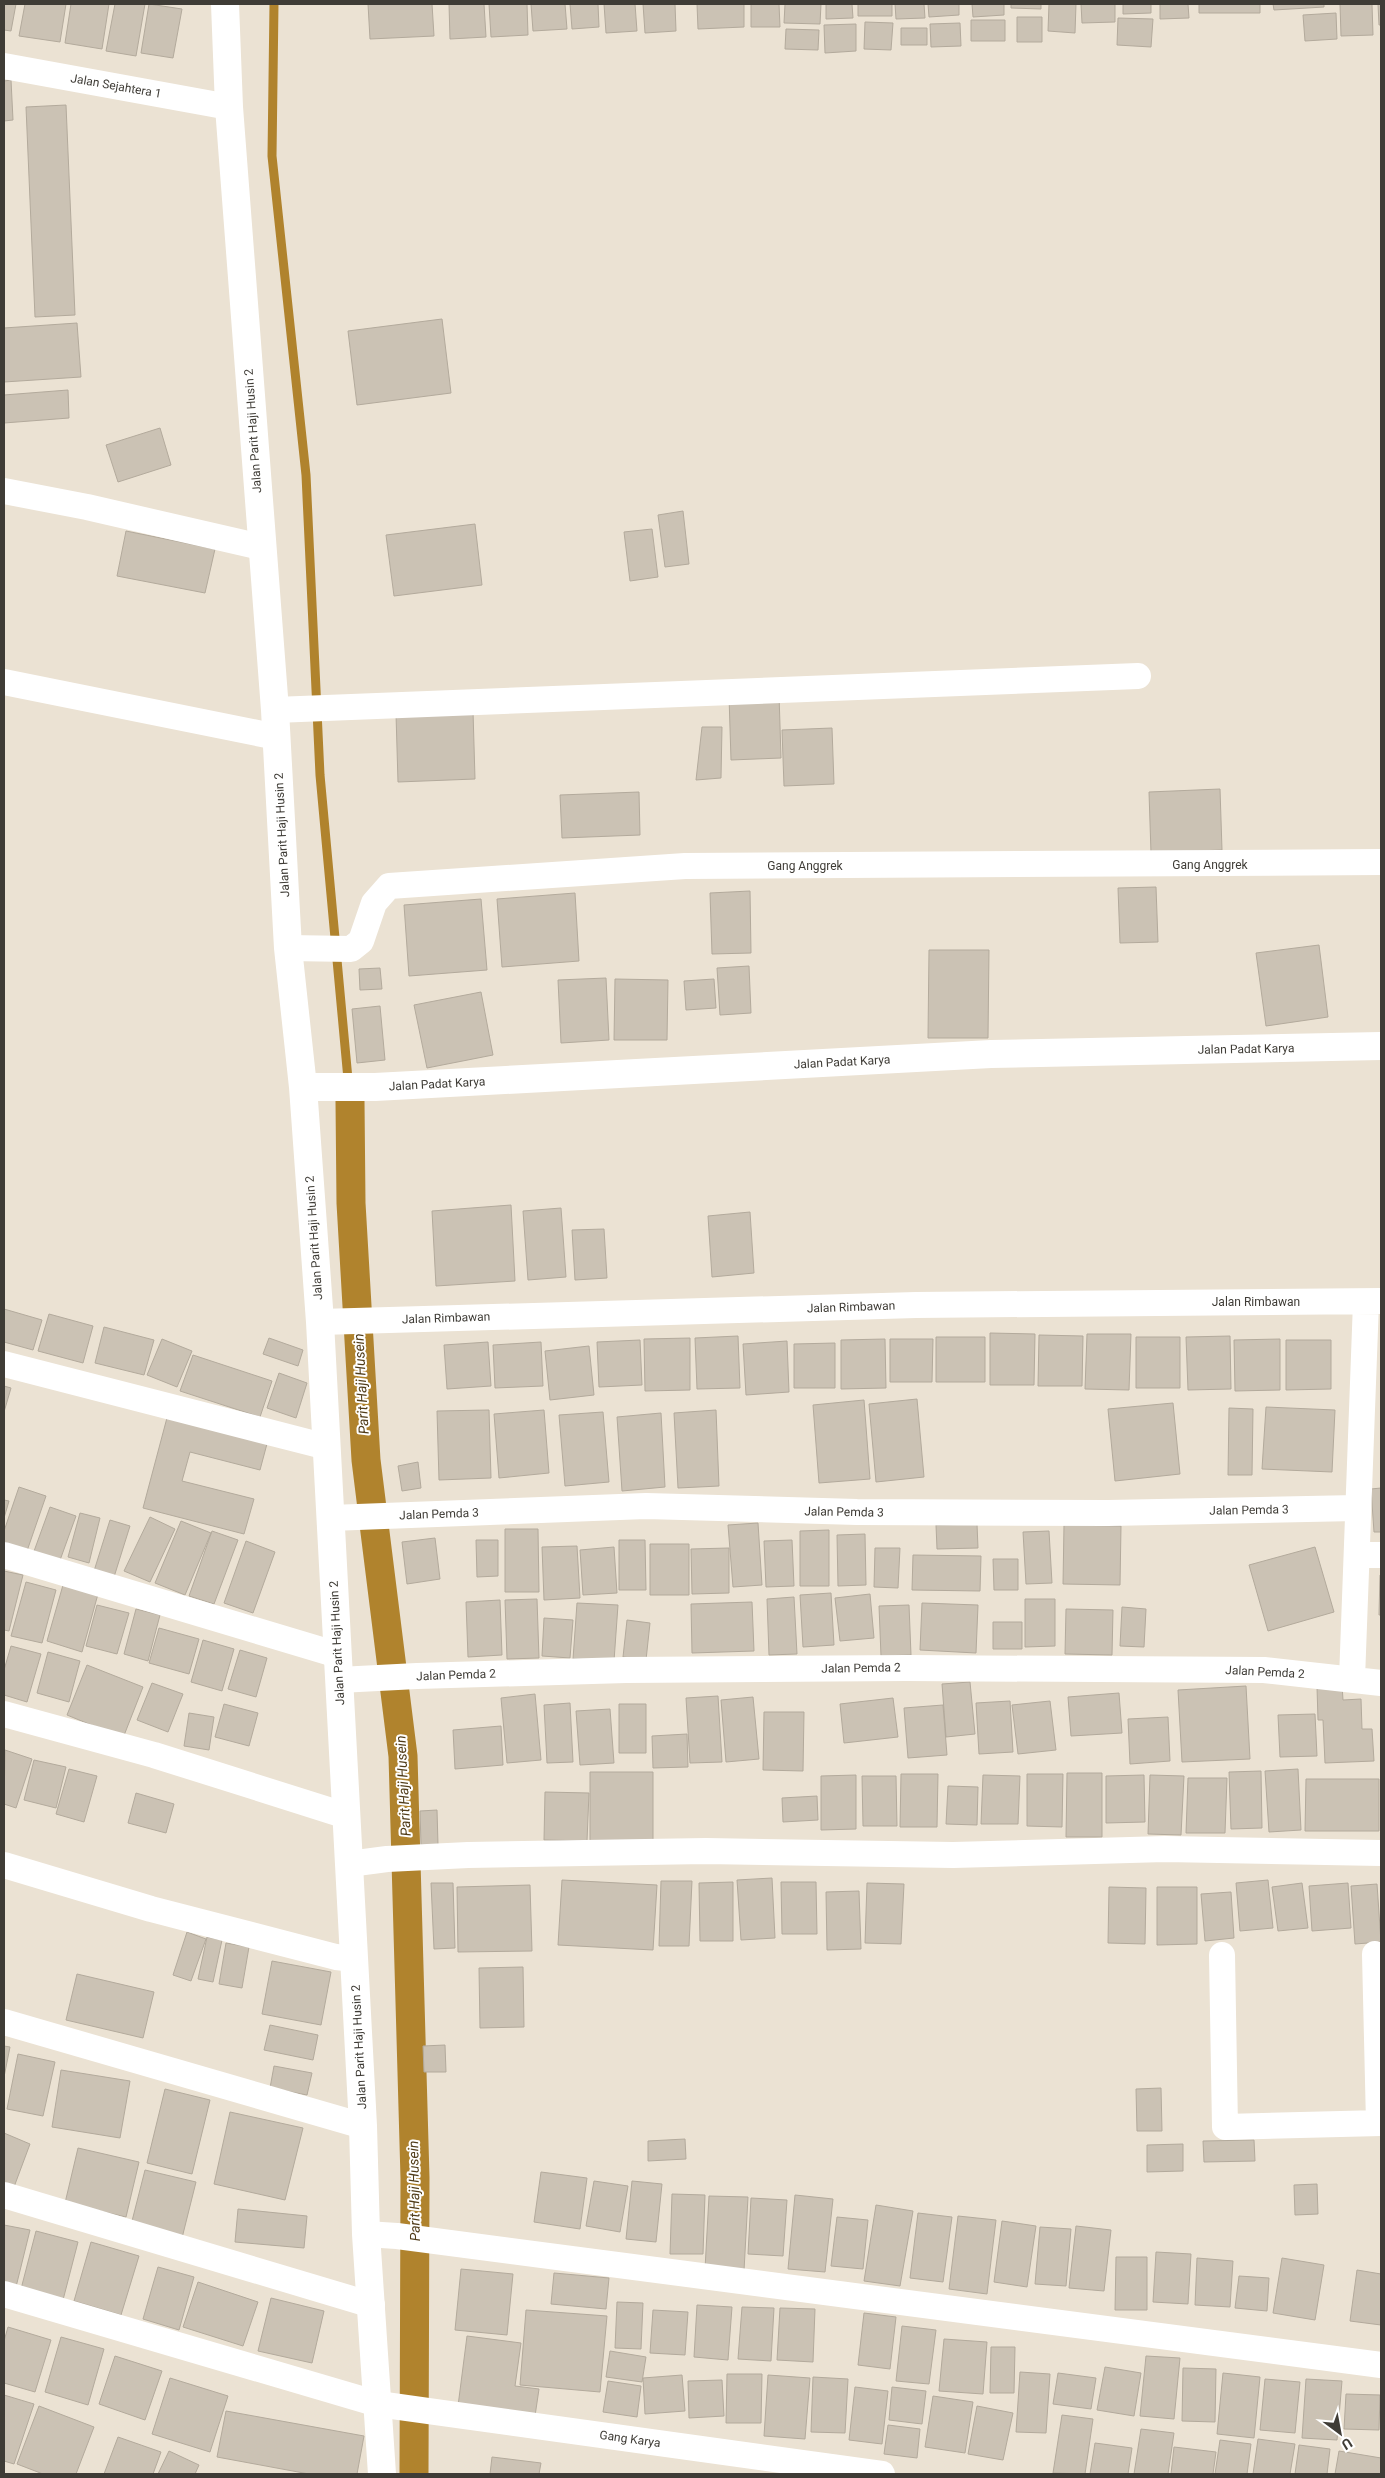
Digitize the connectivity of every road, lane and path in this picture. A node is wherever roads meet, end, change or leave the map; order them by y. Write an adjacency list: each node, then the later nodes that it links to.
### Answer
1 (225, 4): 3 (street, Jalan Parit Haji Husin 2)
2 (4, 66): 3 (street, Jalan Sejahtera 1)
3 (229, 107): 5 (street, Jalan Parit Haji Husin 2)
4 (4, 491): 5 (street)
5 (261, 547): 8 (street, Jalan Parit Haji Husin 2)
6 (1138, 676): 8 (street)
7 (4, 682): 9 (street)
8 (288, 709): 9 (street, Jalan Parit Haji Husin 2)
9 (277, 737): 11 (street, Jalan Parit Haji Husin 2)
10 (1381, 862): 11 (street, Gang Anggrek)
11 (297, 948): 13 (street, Jalan Parit Haji Husin 2)
12 (1381, 1046): 13 (street, Jalan Padat Karya)
13 (316, 1087): 15 (street, Jalan Parit Haji Husin 2)
14 (1374, 1301): 15 (street, Jalan Rimbawan); 17 (street)
15 (320, 1322): 18 (street, Jalan Parit Haji Husin 2)
16 (4, 1364): 18 (street)
17 (1373, 1396): 19 (street)
18 (327, 1447): 20 (street, Jalan Parit Haji Husin 2)
19 (1357, 1508): 20 (street, Jalan Pemda 3); 22 (street)
20 (331, 1518): 23 (street, Jalan Parit Haji Husin 2)
21 (4, 1555): 23 (street, Jalan Pemda 2)
22 (1369, 1555): 24 (street)
23 (339, 1668): 24 (street, Jalan Pemda 2); 27 (street, Jalan Parit Haji Husin 2)
24 (1352, 1679): 25 (street, Jalan Pemda 2)
25 (1381, 1682)
26 (4, 1714): 27 (street)
27 (346, 1816): 29 (street, Jalan Parit Haji Husin 2)
28 (1381, 1853): 29 (street)
29 (349, 1864): 33 (street, Jalan Parit Haji Husin 2)
30 (4, 1865): 33 (street)
31 (1375, 1954): 35 (street)
32 (1222, 1955): 35 (street)
33 (354, 1959): 36 (street, Jalan Parit Haji Husin 2)
34 (4, 2022): 36 (street)
35 (1380, 2123)
36 (363, 2126): 38 (street, Jalan Parit Haji Husin 2)
37 (4, 2195): 40 (street)
38 (366, 2234): 40 (street, Jalan Parit Haji Husin 2); 41 (street)
39 (4, 2294): 42 (street, Gang Karya)
40 (372, 2305): 42 (street, Jalan Parit Haji Husin 2)
41 (1381, 2365)
42 (378, 2404): 43 (street, Jalan Parit Haji Husin 2); 44 (street, Gang Karya)
43 (382, 2474)
44 (882, 2474)

